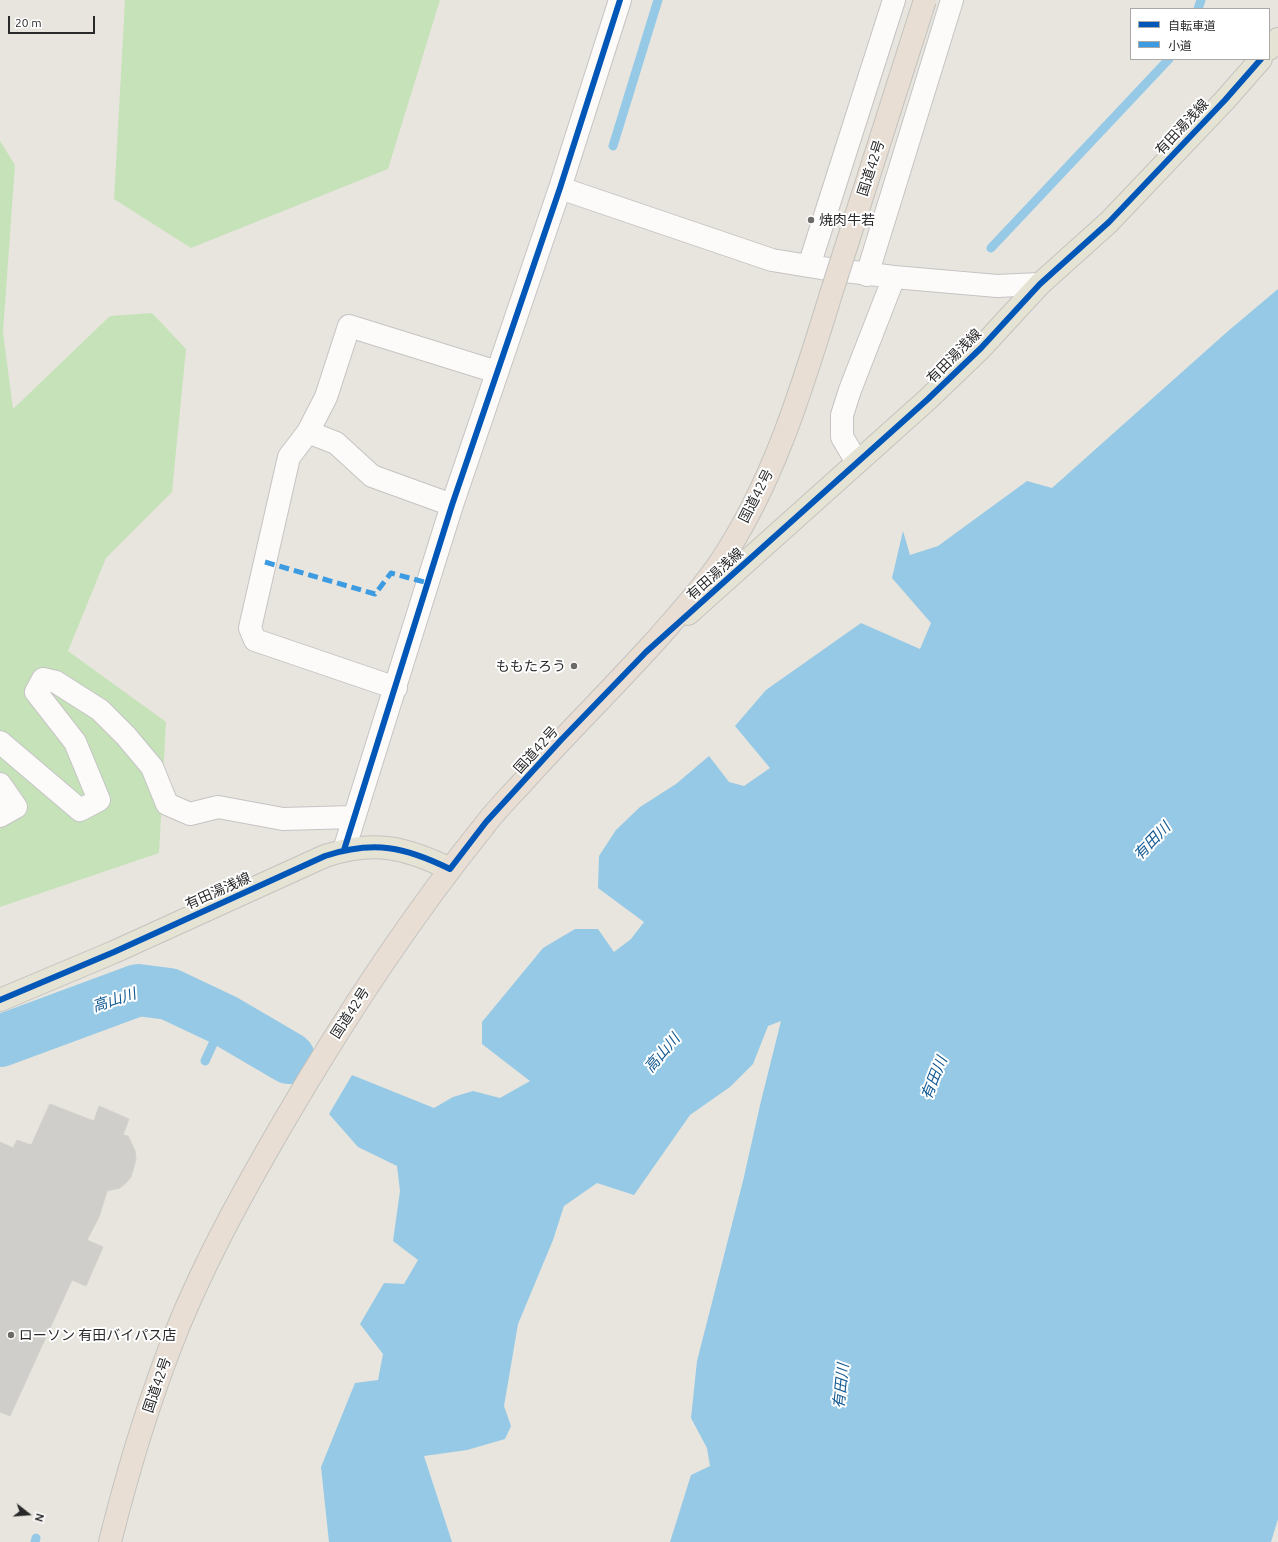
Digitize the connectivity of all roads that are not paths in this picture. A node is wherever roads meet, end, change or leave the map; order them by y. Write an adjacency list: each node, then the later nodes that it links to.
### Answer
1 (620, 0): 8 (street)
2 (894, 0): 9 (street)
3 (925, 0): 17 (highway, 国道42号, bridge)
4 (952, 0): 10 (street)
5 (1278, 39): 6 (main road)
6 (1270, 49)
7 (1260, 60): 12 (main road, 有田湯浅線)
8 (560, 188): 9 (street); 13 (street)
9 (809, 266): 10 (street)
10 (868, 275): 11 (street)
11 (894, 277): 12 (street); 15 (street)
12 (1040, 284): 15 (main road, 有田湯浅線)
13 (497, 372): 14 (street); 16 (street)
14 (308, 432): 16 (street); 18 (street)
15 (857, 462): 17 (main road, 有田湯浅線)
16 (452, 505): 18 (street)
17 (646, 652): 24 (highway, 国道42号)
18 (396, 688): 22 (street)
19 (0, 742): 22 (street)
20 (0, 784): 21 (street)
21 (0, 816)
22 (354, 818): 23 (street)
23 (344, 850): 24 (main road, 有田湯浅線); 25 (main road, 有田湯浅線)
24 (450, 869): 26 (highway, 国道42号)
25 (0, 1000)
26 (110, 1542)

